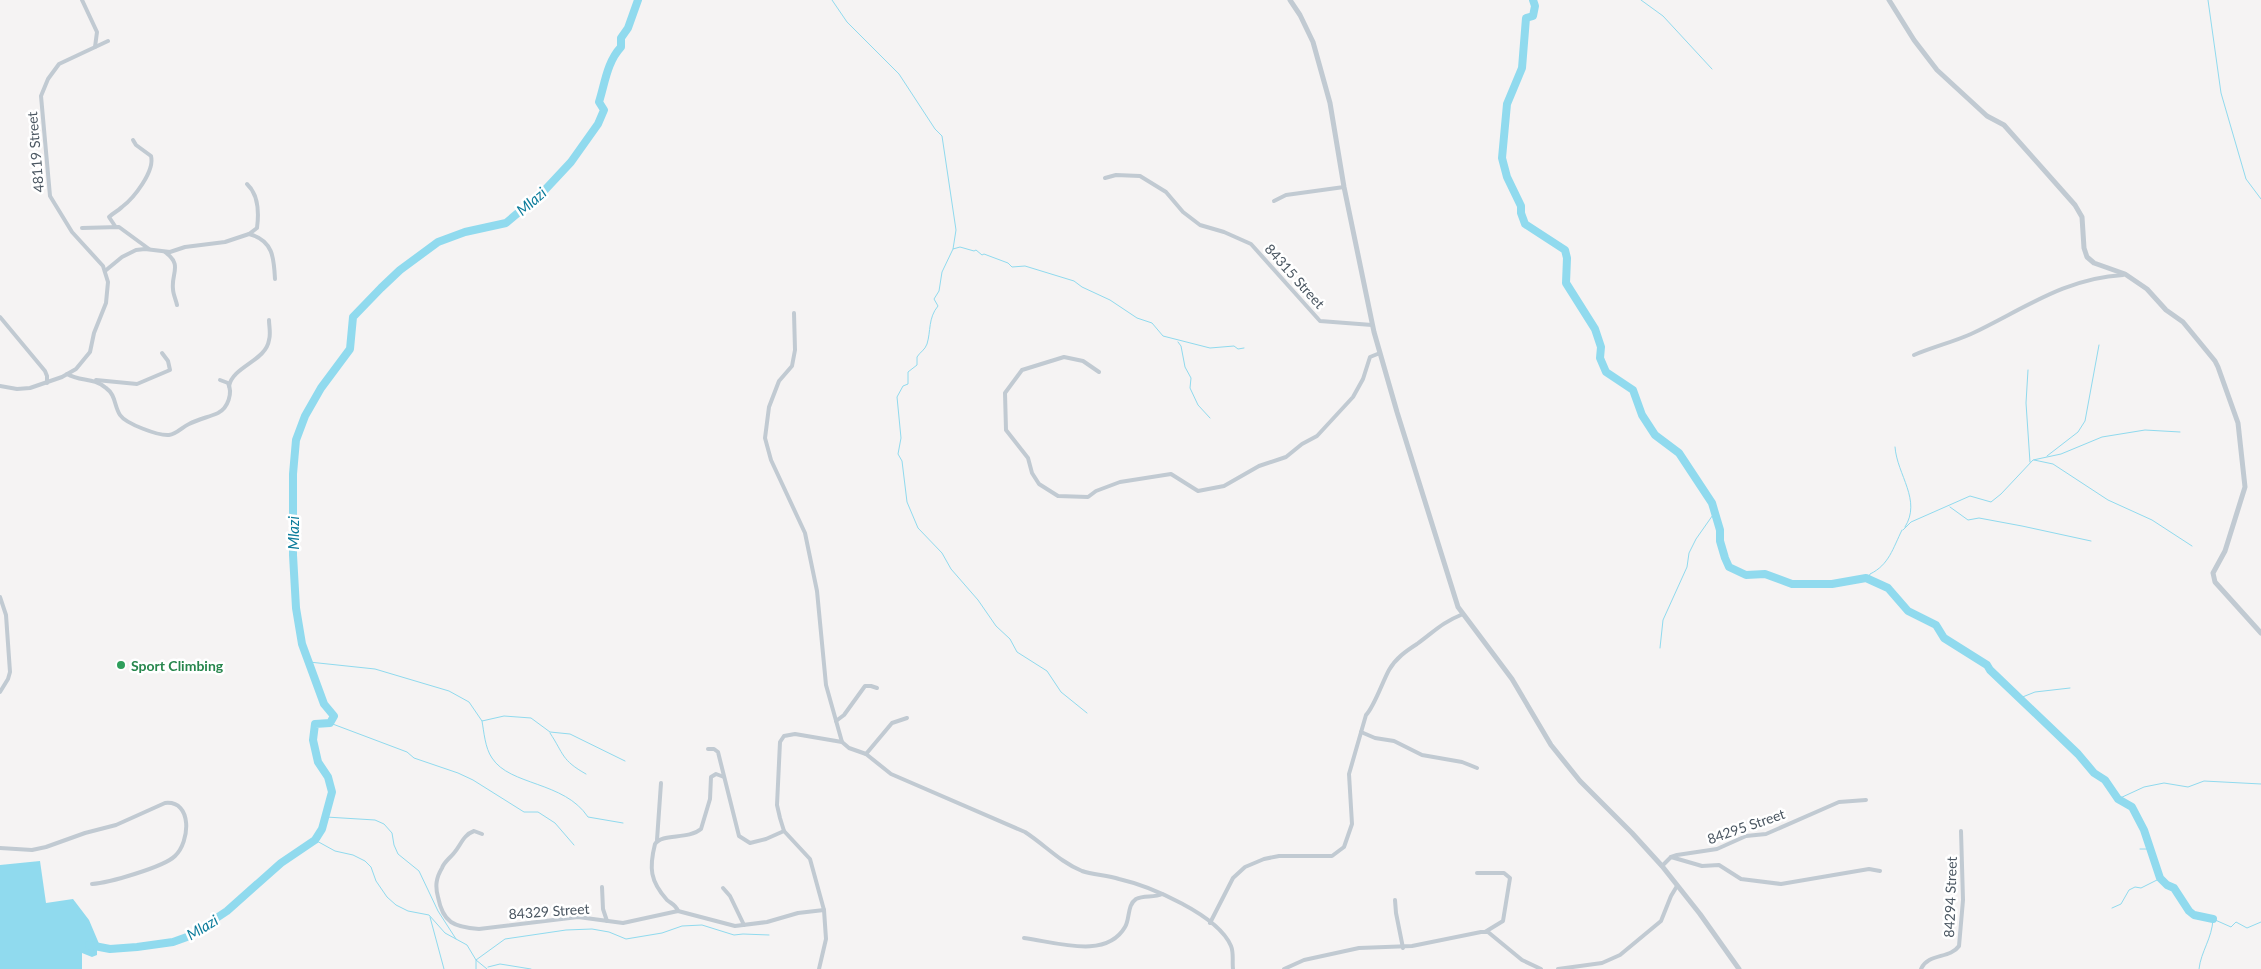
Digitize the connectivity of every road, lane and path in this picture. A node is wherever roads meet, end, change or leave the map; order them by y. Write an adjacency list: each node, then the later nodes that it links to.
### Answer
1 (82, 0): 5 (street)
2 (1290, 0): 9 (street)
3 (1889, 0): 17 (street)
4 (108, 42): 5 (street, 48119 Street)
5 (95, 47): 16 (street, 48119 Street)
6 (133, 140): 11 (street)
7 (1105, 178): 23 (street, 84315 Street)
8 (247, 184): 13 (street)
9 (1344, 187): 10 (street); 23 (street)
10 (1274, 201)
11 (115, 226): 12 (street); 14 (street)
12 (82, 228)
13 (249, 234): 15 (street); 18 (street)
14 (149, 249): 15 (street); 16 (street)
15 (165, 252): 19 (street)
16 (105, 271): 28 (street, 48119 Street)
17 (2125, 274): 26 (street); 36 (street)
18 (275, 278)
19 (177, 305)
20 (794, 313): 40 (street)
21 (0, 318): 31 (street)
22 (269, 320): 33 (street)
23 (1372, 325): 25 (street)
24 (162, 353): 29 (street)
25 (1380, 353): 27 (street); 35 (street)
26 (1914, 355)
27 (1099, 372)
28 (67, 374): 29 (street); 31 (street, 48119 Street)
29 (94, 380): 33 (street)
30 (220, 380): 33 (street)
31 (47, 383): 32 (street, 48119 Street)
32 (0, 386)
33 (229, 386)
34 (0, 596): 38 (street)
35 (1463, 614): 41 (street); 55 (street)
36 (2261, 634)
37 (877, 688): 40 (street)
38 (0, 692)
39 (906, 718): 44 (street)
40 (836, 721): 42 (street)
41 (1361, 732): 45 (street); 67 (street)
42 (842, 742): 44 (street); 49 (street)
43 (708, 749): 46 (street)
44 (866, 754): 62 (street)
45 (1477, 768)
46 (724, 777): 49 (street); 52 (street)
47 (662, 783): 52 (street)
48 (1866, 800): 54 (street, 84295 Street)
49 (784, 831): 64 (street)
50 (1961, 831): 80 (street, 84294 Street)
51 (482, 834): 66 (street, 84329 Street)
52 (657, 841): 65 (street)
53 (0, 848): 58 (street)
54 (1672, 857): 55 (street); 56 (street)
55 (1662, 866): 59 (street)
56 (1880, 871)
57 (1477, 873): 69 (street)
58 (92, 884)
59 (1677, 886): 72 (street); 77 (street)
60 (602, 887): 66 (street)
61 (723, 888): 68 (street)
62 (1162, 894): 67 (street); 70 (street)
63 (1395, 900): 71 (street)
64 (824, 910): 68 (street, 84329 Street); 73 (street)
65 (678, 911): 66 (street, 84329 Street); 68 (street, 84329 Street)
66 (607, 921)
67 (1210, 924): 74 (street)
68 (744, 925)
69 (1485, 932): 71 (street); 76 (street)
70 (1024, 938)
71 (1403, 948): 75 (street)
72 (1735, 962): 78 (street); 79 (street)
73 (819, 969)
74 (1233, 969)
75 (1284, 969)
76 (1541, 969)
77 (1558, 969)
78 (1732, 969)
79 (1739, 969)
80 (1921, 969)

